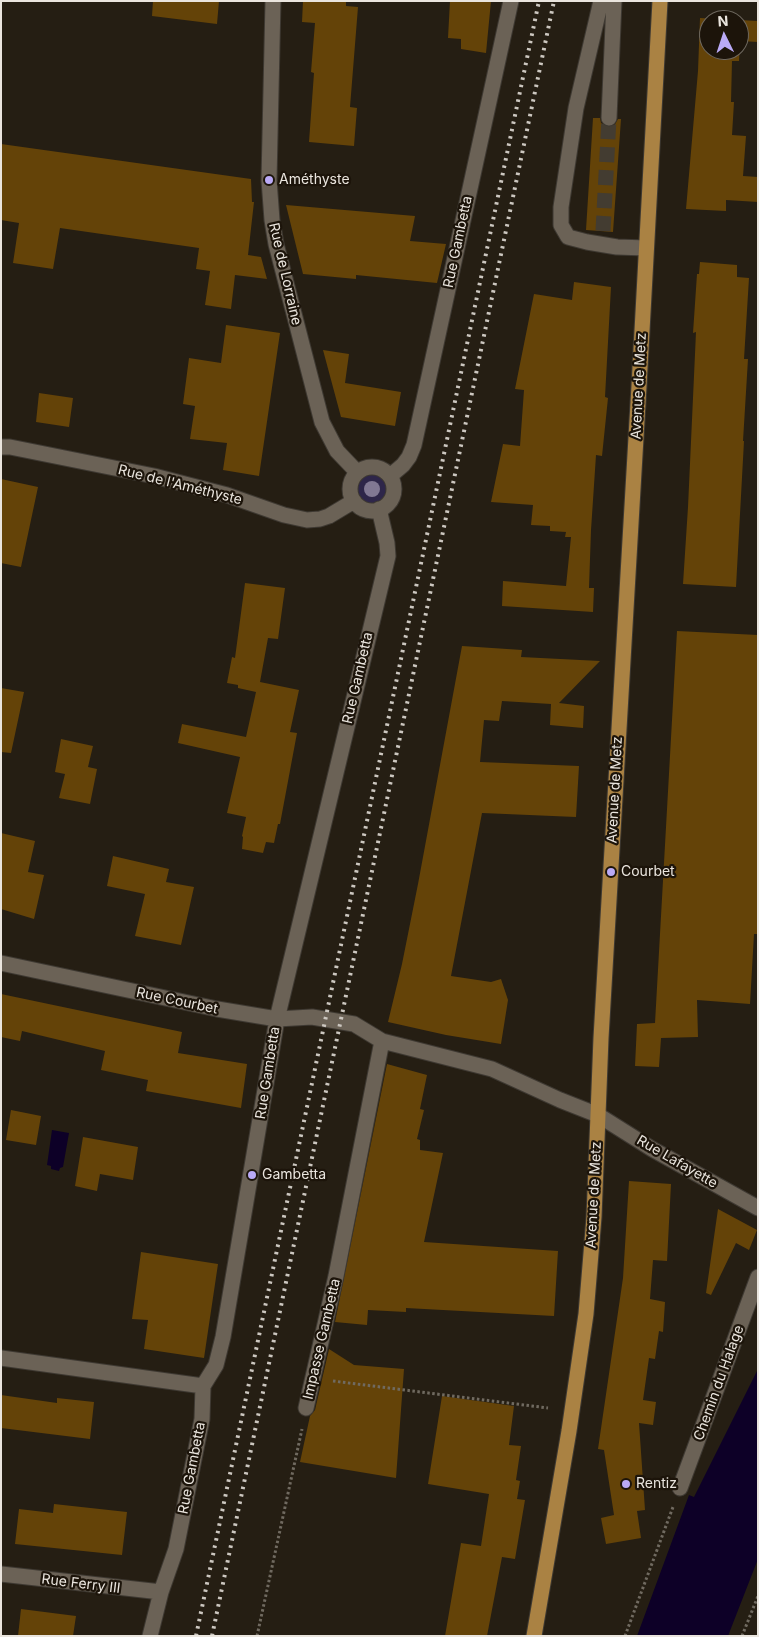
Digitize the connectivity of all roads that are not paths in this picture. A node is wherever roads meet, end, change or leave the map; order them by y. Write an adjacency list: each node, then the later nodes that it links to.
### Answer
1 (273, 1): 9 (street, Rue de Lorraine)
2 (511, 1): 10 (street, Rue Gambetta)
3 (601, 1): 7 (street)
4 (614, 1): 6 (street)
5 (660, 1): 7 (main road, Avenue de Metz)
6 (610, 118)
7 (646, 248): 16 (main road, Avenue de Metz)
8 (1, 447): 11 (street, Rue de l'Améthyste)
9 (357, 472): 10 (street); 11 (street)
10 (390, 476): 12 (street)
11 (354, 501): 12 (street)
12 (379, 509): 14 (street, Rue Gambetta)
13 (1, 963): 14 (street, Rue Courbet)
14 (277, 1019): 15 (street, Rue Courbet); 20 (street, Rue Gambetta)
15 (382, 1041): 16 (street, Rue Courbet); 21 (street, Impasse Gambetta)
16 (598, 1115): 17 (street, Rue Lafayette); 26 (main road, Avenue de Metz)
17 (758, 1208)
18 (758, 1277): 22 (street, Chemin du Halage)
19 (1, 1358): 20 (street)
20 (203, 1386): 24 (street, Rue Gambetta)
21 (306, 1408)
22 (680, 1488)
23 (1, 1574): 24 (street, Rue Ferry III)
24 (161, 1592): 25 (street, Rue Gambetta)
25 (150, 1636)
26 (534, 1636)

